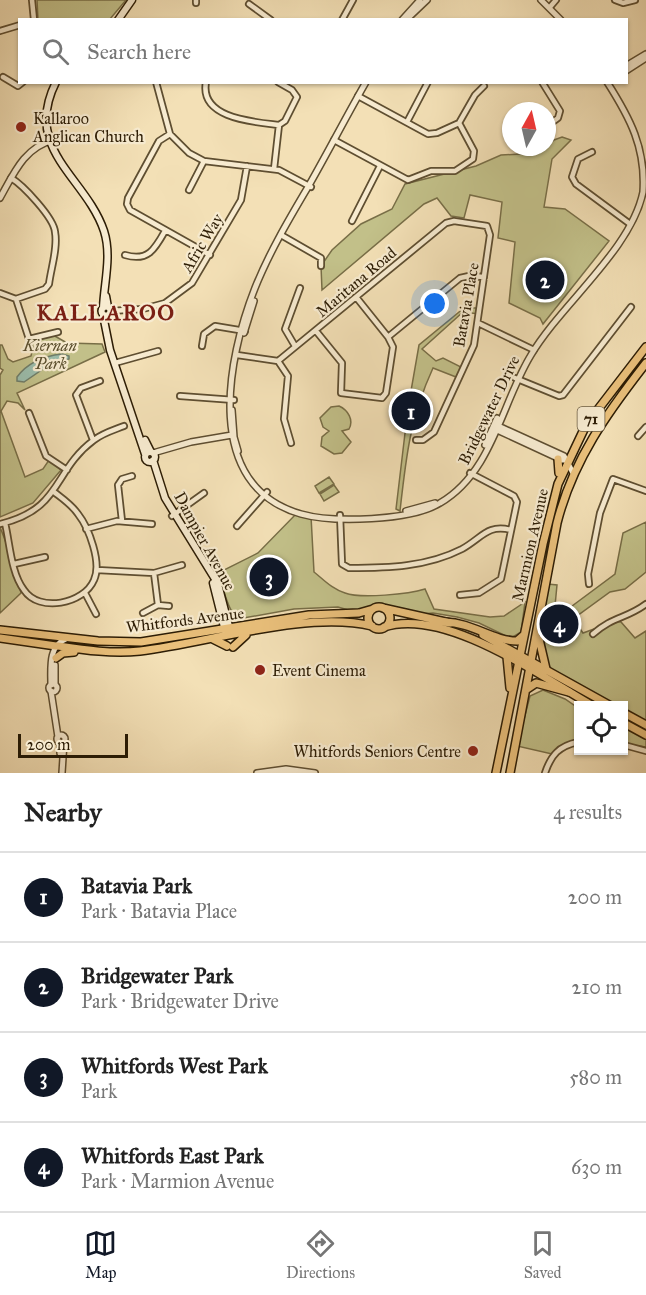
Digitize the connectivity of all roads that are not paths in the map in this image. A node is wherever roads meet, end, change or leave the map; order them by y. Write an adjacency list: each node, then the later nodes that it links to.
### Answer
1 (32, 0): 12 (street)
2 (133, 0): 13 (main road)
3 (342, 0): 9 (street)
4 (420, 0): 16 (street)
5 (427, 0): 17 (street)
6 (541, 0): 10 (street)
7 (615, 0): 8 (street)
8 (635, 0)
9 (351, 2): 15 (street)
10 (551, 3): 18 (street)
11 (249, 4): 14 (street)
12 (34, 18)
13 (121, 18)
14 (268, 18)
15 (343, 18)
16 (404, 18)
17 (408, 18)
18 (562, 18)
19 (18, 26): 20 (street)
20 (0, 31)
21 (646, 56): 22 (street); 23 (street)
22 (628, 65)
23 (628, 70)
24 (3, 77): 25 (street)
25 (21, 84)
26 (57, 84): 43 (main road, Dampier Avenue)
27 (157, 84): 42 (street)
28 (206, 84): 41 (street)
29 (282, 84): 41 (street)
30 (367, 84): 35 (street, Bridgewater Drive)
31 (427, 84): 39 (street)
32 (543, 84): 36 (street)
33 (607, 84): 51 (street, Bridgewater Drive)
34 (484, 86): 40 (street)
35 (360, 97): 39 (street); 44 (street, Bridgewater Drive)
36 (554, 102)
37 (556, 105): 38 (street)
38 (556, 119)
39 (407, 122): 40 (street)
40 (459, 123): 48 (street)
41 (279, 125): 49 (street)
42 (170, 134): 46 (street); 58 (street)
43 (52, 140): 50 (street); 69 (main road, Dampier Avenue)
44 (335, 141): 48 (street); 52 (street, Bridgewater Drive)
45 (592, 152): 56 (street)
46 (204, 161): 47 (street); 53 (street)
47 (247, 166): 49 (street); 61 (street, Afric Way)
48 (380, 166): 55 (street)
49 (274, 169): 52 (street)
50 (11, 178): 54 (street); 67 (street)
51 (644, 183): 56 (street, Bridgewater Drive)
52 (310, 186): 59 (street, Bridgewater Drive)
53 (189, 190)
54 (0, 198)
55 (352, 221)
56 (629, 224): 78 (street, Bridgewater Drive)
57 (489, 228): 63 (street, Batavia Place); 66 (street, Maritana Road)
58 (165, 231): 60 (street); 61 (street)
59 (282, 236): 62 (street); 71 (street, Bridgewater Drive)
60 (125, 255)
61 (210, 255): 69 (street, Afric Way)
62 (321, 266)
63 (484, 278): 70 (street, Batavia Place); 74 (street)
64 (300, 288): 76 (street)
65 (0, 293): 67 (street)
66 (356, 297): 72 (street, Maritana Road); 74 (street)
67 (16, 299): 73 (street)
68 (631, 307): 84 (street)
69 (107, 311): 82 (main road, Dampier Avenue)
70 (478, 323): 78 (street); 95 (street, Batavia Place)
71 (243, 331): 75 (street); 80 (street, Bridgewater Drive)
72 (316, 331): 74 (street); 76 (street, Maritana Road)
73 (58, 332)
74 (388, 337)
75 (202, 346)
76 (296, 346): 81 (street, Maritana Road)
77 (646, 347): 100 (main road, Marmion Avenue / 71)
78 (533, 349): 84 (street, Bridgewater Drive)
79 (158, 351): 82 (street)
80 (238, 355): 81 (street); 87 (street, Bridgewater Drive)
81 (278, 361): 96 (street)
82 (116, 362): 98 (main road, Dampier Avenue)
83 (646, 363): 97 (main road, Marmion Avenue / 71)
84 (517, 379): 90 (street, Bridgewater Drive)
85 (100, 381): 94 (street)
86 (180, 396): 87 (street)
87 (232, 399): 92 (street, Bridgewater Drive)
88 (29, 413): 101 (street)
89 (124, 426): 94 (street)
90 (495, 427): 99 (street); 100 (street); 103 (street, Bridgewater Drive)
91 (646, 427): 93 (street)
92 (232, 436): 98 (street); 108 (street, Bridgewater Drive)
93 (638, 436)
94 (93, 440): 101 (street)
95 (416, 440)
96 (291, 443)
97 (582, 454): 100 (main road); 102 (main road, Marmion Avenue / 71)
98 (151, 456): 110 (main road, Dampier Avenue)
99 (558, 459): 100 (street); 109 (main road)
100 (567, 460): 102 (street); 109 (main road, Marmion Avenue / 71)
101 (67, 470): 106 (street)
102 (573, 473): 139 (main road, Marmion Avenue / 71)
103 (471, 474): 111 (street, Bridgewater Drive); 117 (street)
104 (132, 476): 112 (street)
105 (646, 491): 123 (street)
106 (54, 492): 113 (street); 116 (street)
107 (204, 493): 110 (street)
108 (266, 493): 111 (street, Bridgewater Drive); 115 (street)
109 (552, 504): 143 (main road, Marmion Avenue / 71)
110 (173, 515): 133 (main road, Dampier Avenue)
111 (340, 516): 117 (street)
112 (122, 521): 114 (street); 116 (street)
113 (3, 524): 119 (street)
114 (152, 524)
115 (237, 526)
116 (86, 529): 121 (street)
117 (511, 530): 125 (street)
118 (45, 557): 119 (street)
119 (14, 564): 124 (street)
120 (182, 565): 122 (street)
121 (97, 570): 122 (street); 124 (street)
122 (154, 573): 127 (street)
123 (589, 584)
124 (85, 593): 132 (street)
125 (460, 595)
126 (646, 604): 142 (street)
127 (158, 605): 128 (street); 131 (street)
128 (169, 606)
129 (383, 608): 130 (main road); 134 (main road); 137 (main road)
130 (373, 609): 135 (main road); 136 (main road, Whitfords Avenue)
131 (142, 613)
132 (96, 614)
133 (224, 618): 136 (main road); 141 (main road, Dampier Avenue); 147 (main road)
134 (445, 622): 143 (main road); 152 (main road)
135 (372, 626): 137 (main road); 140 (main road, Whitfords Avenue)
136 (242, 627): 141 (main road, Whitfords Avenue)
137 (384, 627): 153 (main road)
138 (0, 630): 144 (main road, Whitfords Avenue)
139 (538, 631): 155 (main road, Marmion Avenue / 71); 157 (main road)
140 (251, 632): 141 (main road, Whitfords Avenue); 148 (main road)
141 (228, 633): 147 (main road, Whitfords Avenue); 148 (main road, Whitfords Avenue)
142 (593, 634)
143 (524, 635): 152 (main road, Marmion Avenue / 71)
144 (52, 636): 146 (main road, Whitfords Avenue); 150 (street)
145 (0, 638): 149 (main road, Whitfords Avenue)
146 (72, 638): 147 (main road, Whitfords Avenue); 150 (street)
147 (178, 638)
148 (213, 639): 151 (main road, Whitfords Avenue)
149 (44, 645): 150 (main road, Whitfords Avenue); 159 (street)
150 (57, 646): 151 (main road, Whitfords Avenue); 154 (street); 159 (street)
151 (97, 651): 154 (main road)
152 (521, 654): 155 (main road); 156 (main road, Marmion Avenue / 71)
153 (507, 657): 156 (main road); 168 (main road)
154 (56, 658): 159 (street)
155 (532, 661): 157 (main road); 158 (main road, Marmion Avenue / 71)
156 (519, 664): 158 (main road); 168 (main road, Marmion Avenue / 71)
157 (546, 669): 163 (main road)
158 (530, 671): 160 (main road, Marmion Avenue / 71); 161 (main road)
159 (53, 686): 172 (street)
160 (526, 691): 161 (main road); 178 (main road, Marmion Avenue / 71)
161 (570, 692): 162 (main road)
162 (586, 701)
163 (604, 701)
164 (628, 715): 166 (main road)
165 (628, 725): 167 (main road)
166 (646, 725)
167 (646, 735)
168 (503, 741): 177 (main road, Marmion Avenue / 71)
169 (574, 744): 179 (street)
170 (628, 746): 171 (street)
171 (646, 751)
172 (60, 773)
173 (257, 773): 176 (street)
174 (276, 773): 175 (street)
175 (293, 773)
176 (315, 773)
177 (496, 773)
178 (510, 773)
179 (546, 773)

